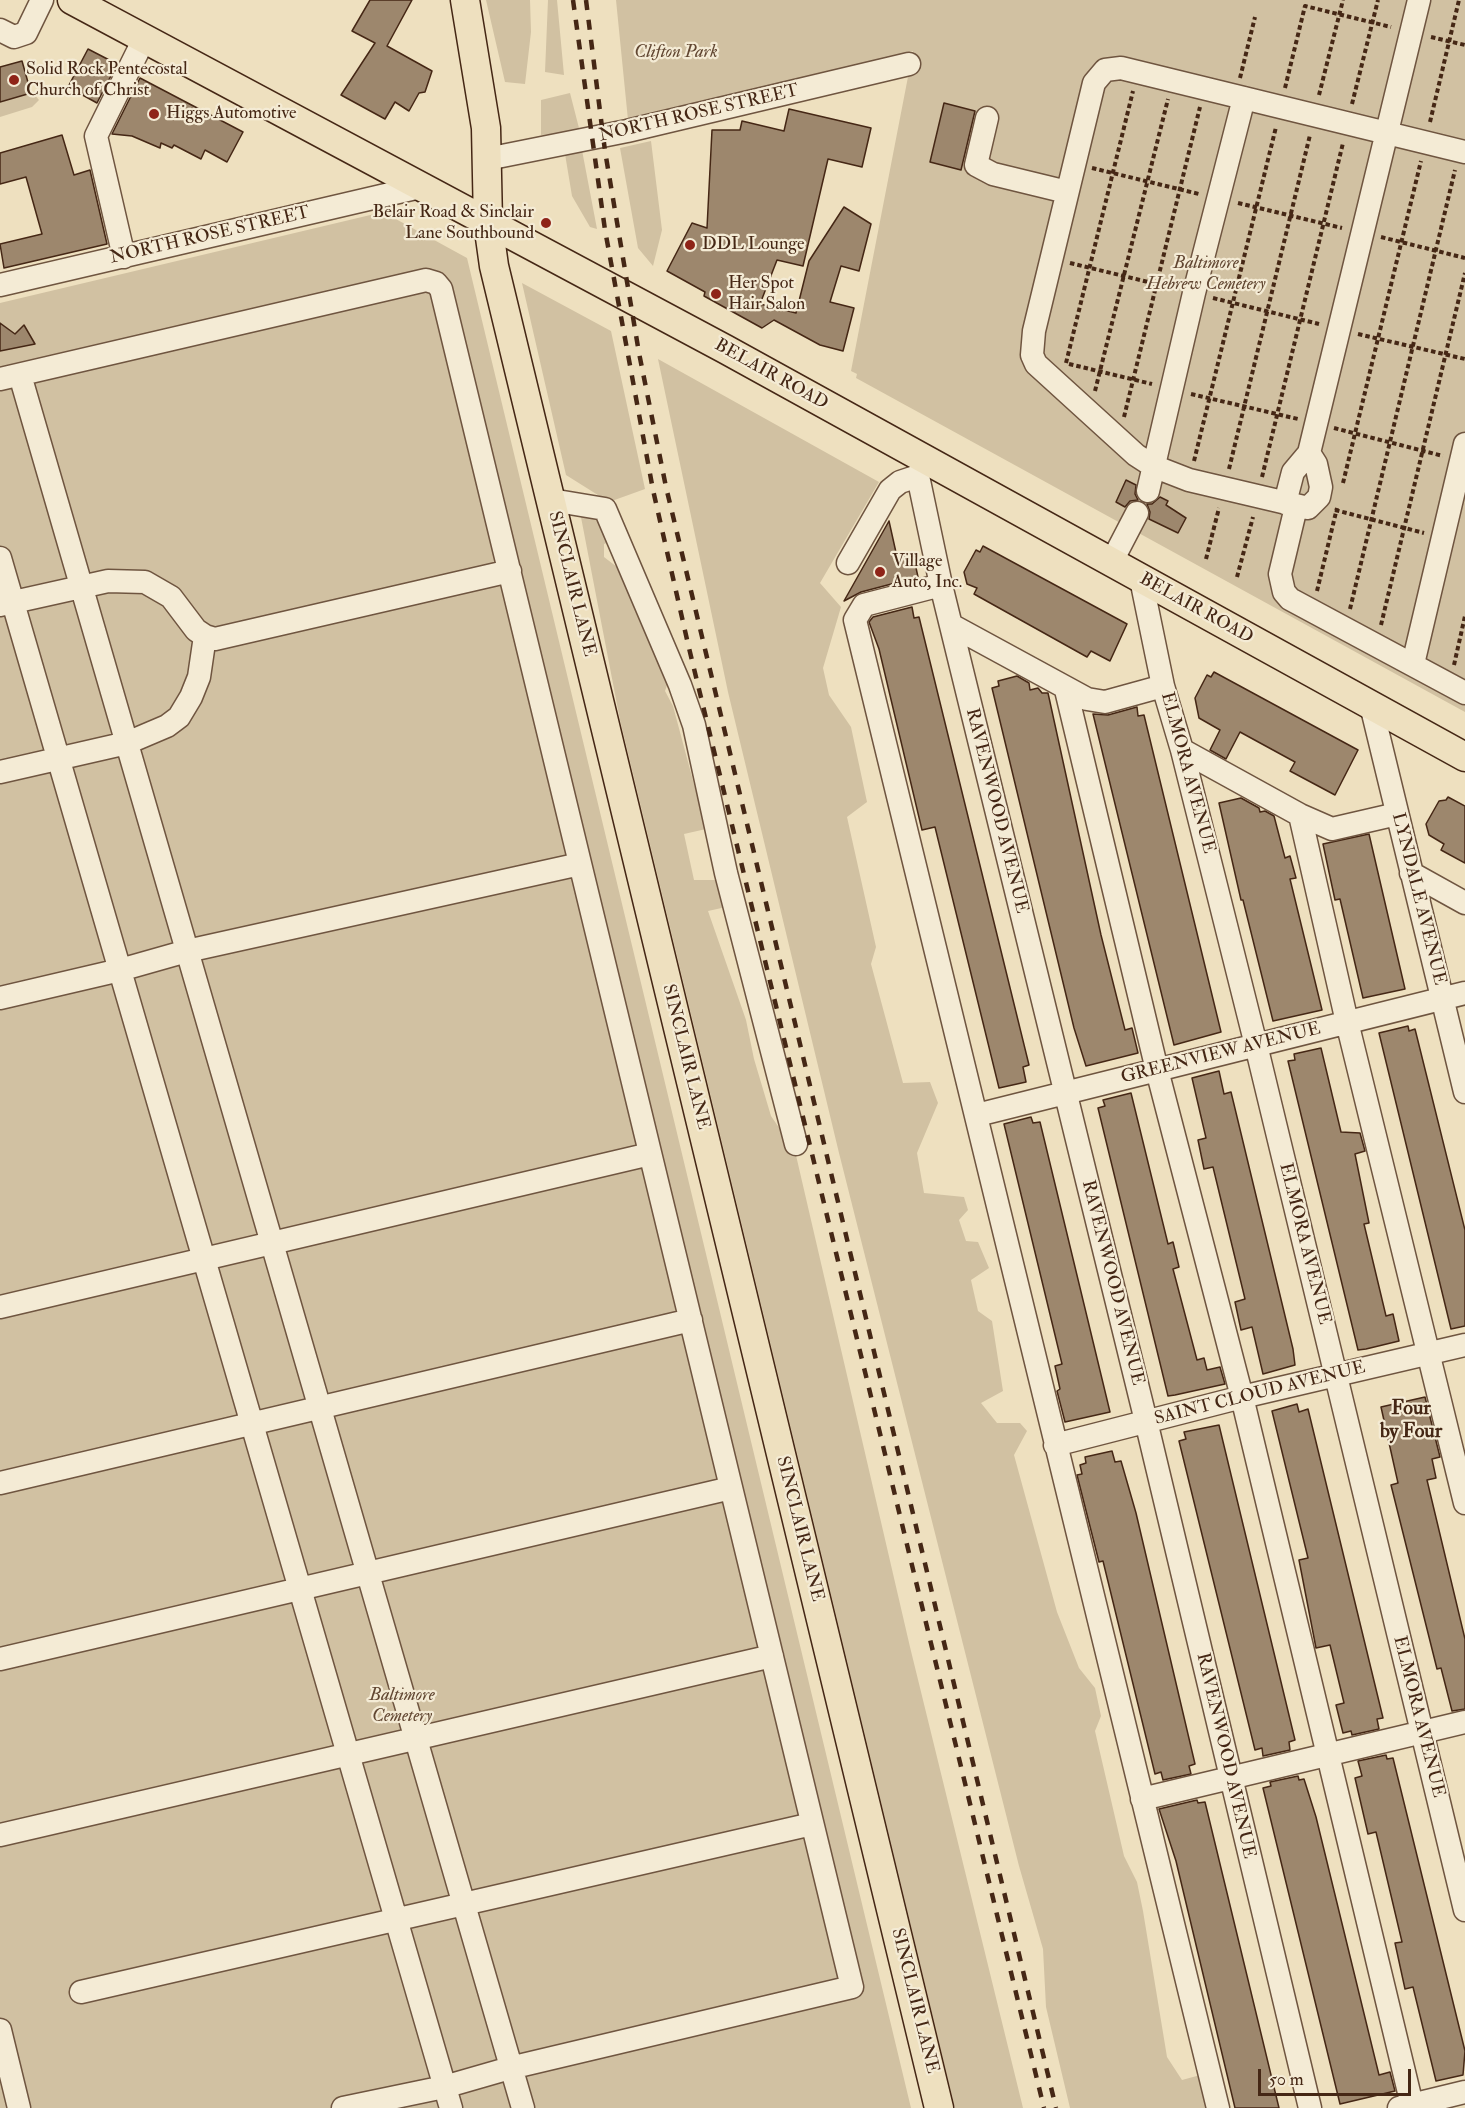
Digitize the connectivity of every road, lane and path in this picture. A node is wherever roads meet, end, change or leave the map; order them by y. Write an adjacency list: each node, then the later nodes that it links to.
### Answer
1 (42, 0): 11 (street)
2 (72, 0): 13 (main road, BELAIR ROAD)
3 (465, 0): 28 (main road, SINCLAIR LANE)
4 (1343, 0): 8 (path)
5 (1378, 0): 10 (path)
6 (1419, 0): 12 (street)
7 (1459, 0): 14 (path)
8 (1339, 15): 10 (path); 21 (path); 22 (path)
9 (1255, 17): 20 (path)
10 (1372, 22): 12 (path); 24 (path)
11 (0, 30)
12 (1411, 32): 14 (path); 25 (street)
13 (145, 37): 32 (main road, BELAIR ROAD); 43 (street)
14 (1450, 41): 15 (path); 26 (path)
15 (1465, 45)
16 (909, 64): 28 (street, NORTH ROSE STREET)
17 (1137, 72): 18 (street); 29 (street); 30 (path)
18 (1172, 81): 19 (street); 31 (path)
19 (1204, 88): 20 (street); 33 (path)
20 (1240, 97): 21 (street); 35 (street)
21 (1281, 107): 22 (street); 36 (path)
22 (1314, 115): 24 (street); 37 (path)
23 (987, 118): 34 (street)
24 (1348, 123): 25 (street); 39 (path)
25 (1386, 133): 26 (street); 40 (street)
26 (1425, 142): 27 (street); 41 (path)
27 (1462, 151): 42 (path)
28 (488, 159): 38 (main road, SINCLAIR LANE)
29 (1074, 164): 30 (path); 34 (street)
30 (1113, 173): 31 (path); 46 (path)
31 (1146, 181): 33 (path); 48 (path)
32 (420, 186): 38 (main road, BELAIR ROAD); 43 (street, NORTH ROSE STREET)
33 (1180, 189): 35 (path); 49 (path)
34 (1067, 192): 45 (street)
35 (1217, 198): 36 (path); 51 (street)
36 (1257, 208): 37 (path); 52 (path)
37 (1290, 215): 39 (path); 53 (path)
38 (488, 223): 79 (main road, BELAIR ROAD); 85 (main road, SINCLAIR LANE)
39 (1323, 223): 40 (path); 54 (path)
40 (1362, 233): 41 (path); 55 (street)
41 (1402, 242): 42 (path); 56 (path)
42 (1435, 250): 44 (path); 57 (path)
43 (124, 257): 50 (street, NORTH ROSE STREET)
44 (1465, 258)
45 (1052, 259): 46 (path); 58 (street)
46 (1089, 268): 48 (path); 61 (path)
47 (1465, 273): 59 (path)
48 (1123, 276): 49 (path); 62 (path)
49 (1157, 284): 51 (path); 64 (path)
50 (0, 285)
51 (1194, 293): 52 (path); 66 (street)
52 (1234, 303): 53 (path); 67 (path)
53 (1267, 311): 54 (path); 68 (path)
54 (1300, 320): 55 (path); 70 (path)
55 (1339, 329): 56 (path); 71 (street)
56 (1378, 338): 57 (path); 72 (path)
57 (1412, 346): 59 (path); 74 (path)
58 (1032, 355): 61 (path); 65 (street)
59 (1446, 355): 60 (path); 75 (path)
60 (1465, 359)
61 (1066, 364): 62 (path); 65 (path)
62 (1100, 371): 64 (path); 69 (path)
63 (10, 377): 97 (street); 100 (street)
64 (1133, 380): 66 (path); 73 (path)
65 (1060, 387): 69 (street)
66 (1172, 389): 67 (path); 78 (street)
67 (1210, 398): 68 (path); 80 (path)
68 (1244, 406): 70 (path); 81 (path)
69 (1090, 414): 73 (street)
70 (1278, 414): 71 (path); 84 (path)
71 (1316, 424): 72 (path); 76 (street)
72 (1355, 434): 74 (path); 82 (path)
73 (1119, 440): 78 (street)
74 (1389, 442): 75 (path); 90 (path)
75 (1422, 450): 77 (path); 91 (path)
76 (1309, 453): 87 (street); 87 (street)
77 (1463, 459): 92 (street)
78 (1153, 466): 80 (street); 83 (street)
79 (922, 468): 95 (main road, BELAIR ROAD); 96 (street); 101 (street, RAVENWOOD AVENUE)
80 (1189, 480): 81 (street)
81 (1224, 489): 84 (street); 94 (path)
82 (1342, 489)
83 (1148, 491)
84 (1258, 497): 87 (street); 98 (path)
85 (551, 500): 135 (street); 177 (main road, SINCLAIR LANE)
86 (1339, 500): 88 (path)
87 (1298, 505): 88 (path); 103 (street)
88 (1337, 511): 90 (path); 103 (path)
89 (1137, 513): 95 (street)
90 (1370, 519): 91 (path); 106 (path)
91 (1404, 527): 92 (path); 108 (path)
92 (1443, 538): 109 (street)
93 (0, 558): 102 (street)
94 (1206, 559)
95 (1111, 562): 99 (main road, BELAIR ROAD)
96 (848, 563)
97 (510, 571): 107 (street); 121 (street)
98 (1237, 577)
99 (1141, 579): 110 (street, ELMORA AVENUE); 113 (main road, BELAIR ROAD)
100 (81, 585): 102 (street); 107 (street); 114 (street)
101 (941, 585): 105 (street, RAVENWOOD AVENUE); 134 (street)
102 (6, 604): 117 (street)
103 (1312, 612): 106 (street)
104 (1465, 616): 111 (path)
105 (951, 624): 112 (street); 133 (street, RAVENWOOD AVENUE)
106 (1345, 629): 108 (street)
107 (205, 636): 114 (street)
108 (1376, 646): 109 (street)
109 (1413, 664): 111 (street)
110 (1163, 686): 112 (street); 115 (street, ELMORA AVENUE)
111 (1457, 689)
112 (1066, 690): 131 (street)
113 (1371, 705): 116 (main road, BELAIR ROAD); 119 (street, LYNDALE AVENUE)
114 (127, 743): 117 (street); 124 (street)
115 (1182, 750): 120 (street); 130 (street, ELMORA AVENUE)
116 (1465, 757)
117 (58, 760): 118 (street); 125 (street)
118 (0, 772)
119 (1397, 814): 120 (street); 122 (street, LYNDALE AVENUE)
120 (1300, 815): 129 (street)
121 (580, 864): 124 (street); 136 (street)
122 (1411, 873): 123 (street); 128 (street, LYNDALE AVENUE)
123 (1465, 903)
124 (187, 951): 125 (street); 137 (street)
125 (120, 970): 127 (street); 138 (street)
126 (1465, 993): 128 (street, GREENVIEW AVENUE)
127 (0, 998)
128 (1442, 998): 129 (street, GREENVIEW AVENUE); 132 (street, LYNDALE AVENUE)
129 (1347, 1022): 130 (street, GREENVIEW AVENUE); 142 (street)
130 (1256, 1045): 131 (street, GREENVIEW AVENUE); 143 (street, ELMORA AVENUE)
131 (1157, 1070): 133 (street, GREENVIEW AVENUE); 144 (street)
132 (1465, 1092)
133 (1064, 1094): 134 (street, GREENVIEW AVENUE); 146 (street, RAVENWOOD AVENUE)
134 (977, 1115): 148 (street)
135 (796, 1144)
136 (650, 1154): 137 (street); 140 (street)
137 (271, 1242): 138 (street); 145 (street)
138 (203, 1258): 139 (street); 147 (street)
139 (0, 1307)
140 (691, 1320): 145 (street); 150 (street)
141 (1465, 1345): 142 (street, SAINT CLOUD AVENUE)
142 (1428, 1354): 143 (street, SAINT CLOUD AVENUE); 151 (street)
143 (1336, 1375): 144 (street, SAINT CLOUD AVENUE); 157 (street, ELMORA AVENUE)
144 (1242, 1397): 146 (street, SAINT CLOUD AVENUE); 160 (street)
145 (319, 1408): 147 (street); 152 (street)
146 (1146, 1421): 148 (street, SAINT CLOUD AVENUE); 161 (street, RAVENWOOD AVENUE)
147 (252, 1424): 149 (street); 153 (street)
148 (1055, 1445): 162 (street)
149 (0, 1483)
150 (731, 1488): 152 (street); 154 (street)
151 (1465, 1503)
152 (367, 1573): 153 (street); 158 (street)
153 (300, 1590): 155 (street); 159 (street)
154 (772, 1656): 158 (street); 163 (street)
155 (0, 1659)
156 (1465, 1722): 157 (street)
157 (1422, 1732): 160 (street); 166 (street, ELMORA AVENUE)
158 (415, 1738): 159 (street); 165 (street)
159 (348, 1754): 164 (street); 167 (street)
160 (1327, 1755): 161 (street); 173 (street)
161 (1230, 1777): 162 (street); 179 (street, RAVENWOOD AVENUE)
162 (1142, 1799): 178 (street)
163 (812, 1824): 165 (street); 170 (street)
164 (0, 1835)
165 (463, 1904): 167 (street); 170 (street)
166 (1465, 1910)
167 (396, 1921): 168 (street); 172 (street)
168 (81, 1992)
169 (0, 2030): 174 (street)
170 (510, 2068): 172 (street); 176 (street)
171 (1465, 2092): 173 (street)
172 (447, 2097): 175 (street)
173 (1405, 2106)
174 (19, 2108)
175 (343, 2108)
176 (523, 2108)
177 (939, 2108)
178 (1218, 2108)
179 (1310, 2108)

